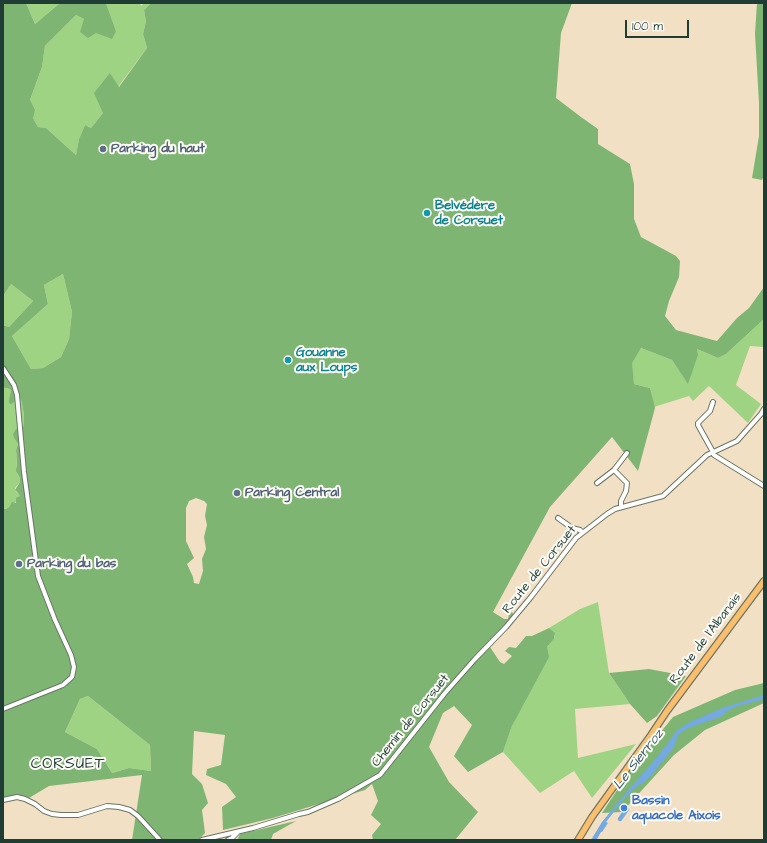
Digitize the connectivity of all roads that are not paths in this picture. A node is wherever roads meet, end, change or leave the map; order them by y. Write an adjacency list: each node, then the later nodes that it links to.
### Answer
1 (3, 368): 14 (street)
2 (713, 402): 5 (street)
3 (764, 409): 5 (street, Route de Corsuet)
4 (627, 453): 6 (street)
5 (713, 453): 8 (street); 9 (street, Route de Corsuet)
6 (614, 470): 7 (street); 9 (street)
7 (597, 483)
8 (764, 486)
9 (621, 507): 11 (street, Route de Corsuet)
10 (558, 518): 11 (street)
11 (582, 532): 13 (street, Route de Corsuet)
12 (764, 581): 15 (main road, Route de l'Albanais)
13 (506, 627): 17 (street, Chemin de Corsuet)
14 (3, 709)
15 (667, 711): 21 (main road); 22 (main road)
16 (3, 800): 18 (street)
17 (238, 832): 19 (street, Chemin de Corsuet); 20 (street)
18 (160, 840)
19 (202, 840)
20 (228, 840)
21 (574, 840)
22 (578, 840)

